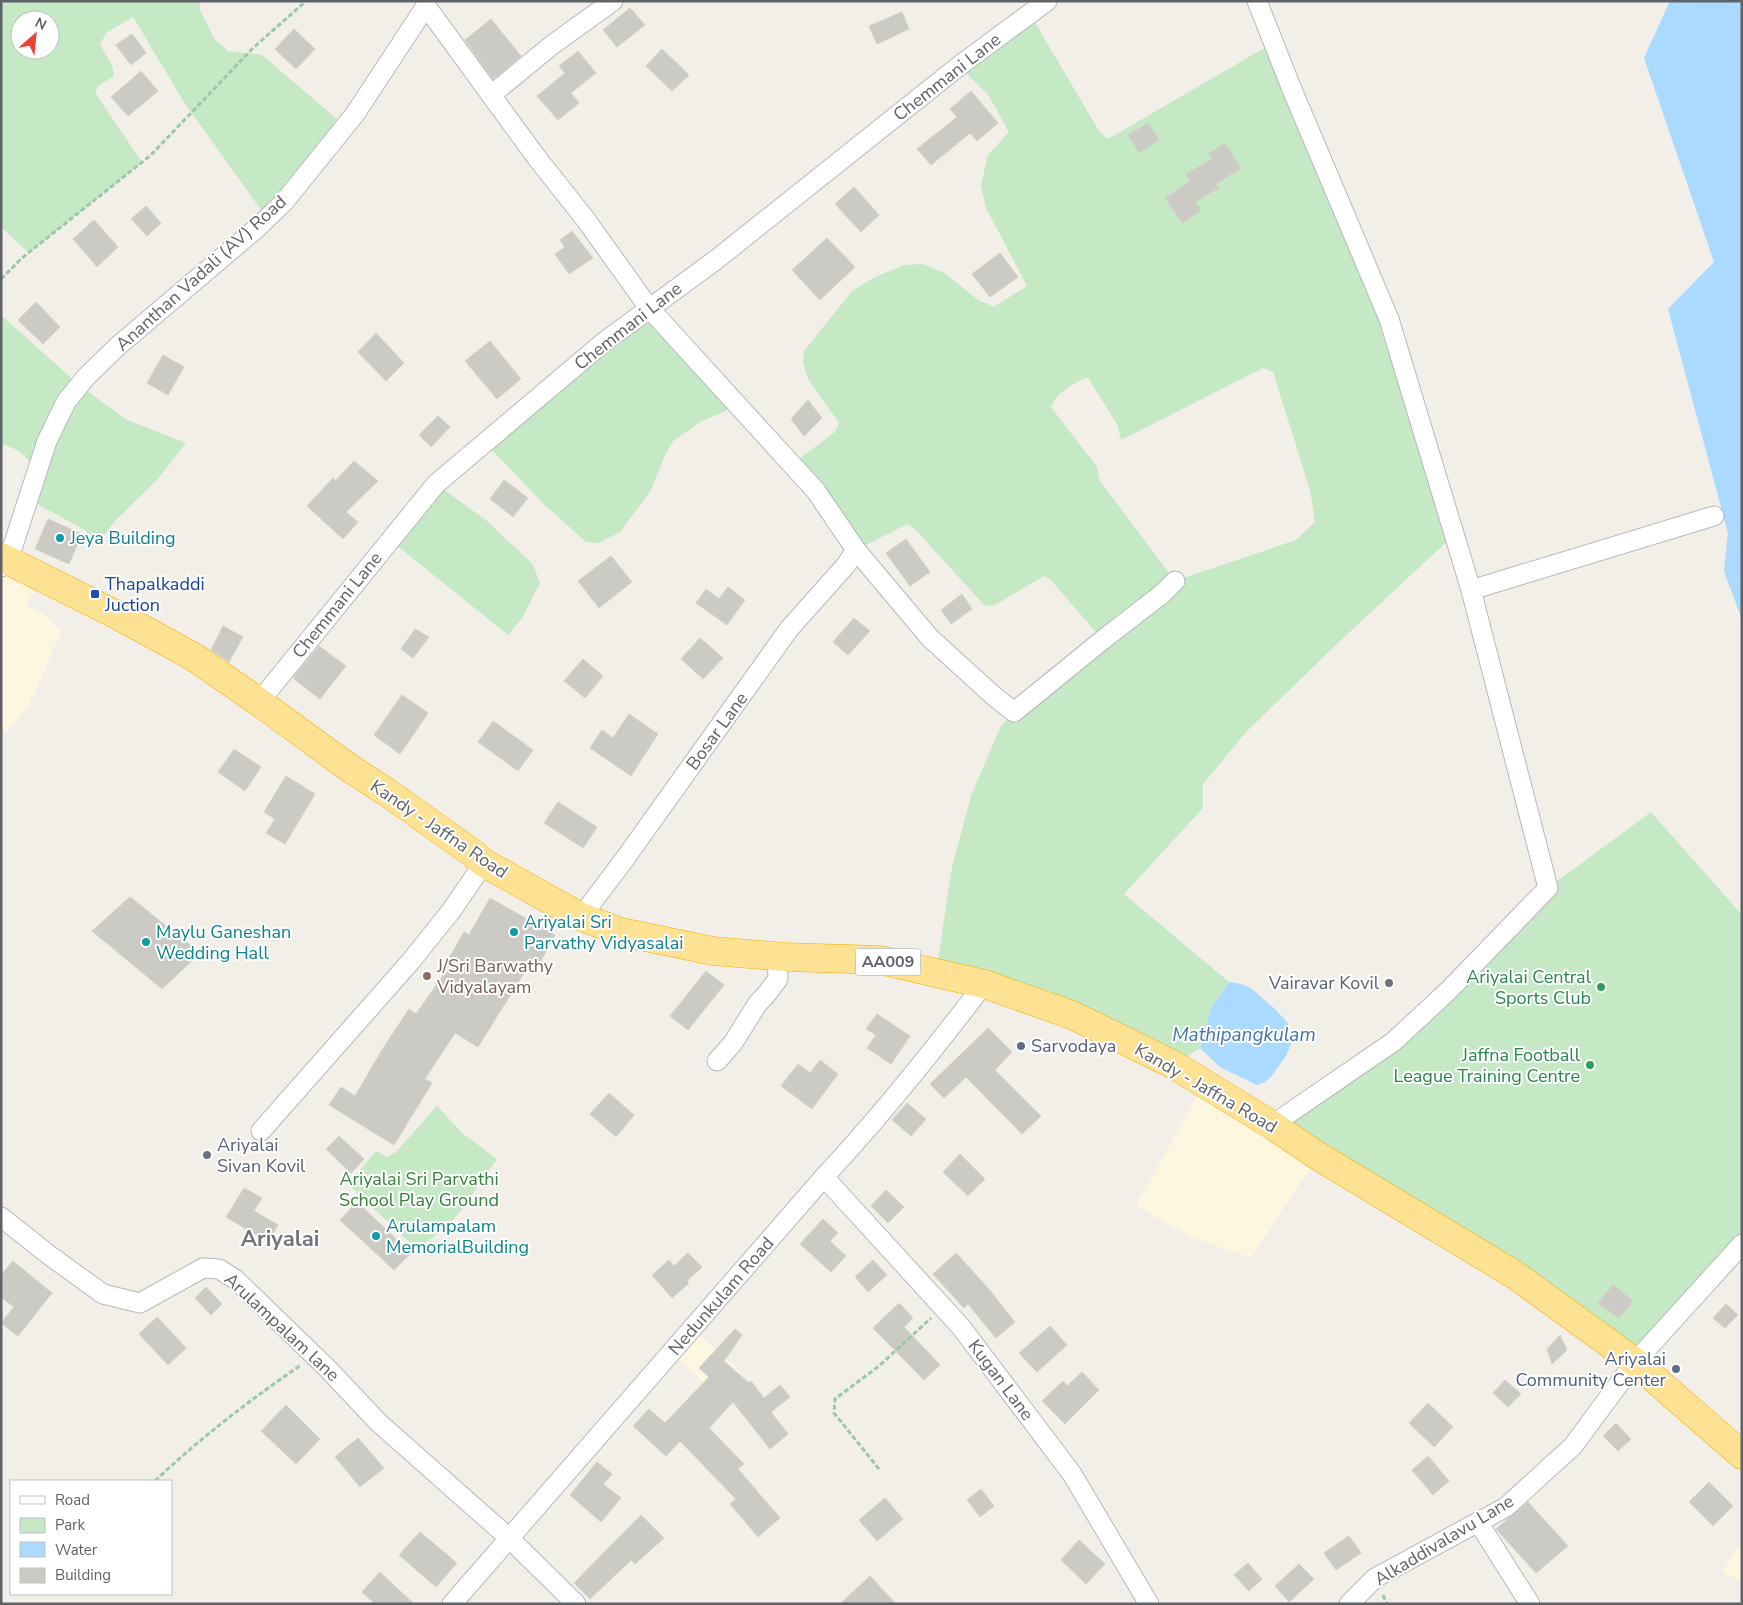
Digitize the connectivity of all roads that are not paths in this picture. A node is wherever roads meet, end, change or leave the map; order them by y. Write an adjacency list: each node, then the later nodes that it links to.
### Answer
1 (613, 1): 5 (street)
2 (1047, 1): 6 (street, Chemmani Lane)
3 (1257, 1): 11 (street)
4 (426, 3): 5 (street); 9 (street, Ananthan Vadali (AV) Road)
5 (491, 95): 6 (street)
6 (649, 308): 8 (street); 12 (street, Chemmani Lane)
7 (1714, 516): 11 (street)
8 (856, 550): 10 (street); 14 (street, Bosar Lane)
9 (3, 562): 12 (highway, Kandy - Jaffna Road / AA009)
10 (1175, 581)
11 (1471, 590): 18 (street)
12 (259, 702): 13 (highway, Kandy - Jaffna Road / AA009)
13 (484, 863): 14 (highway, Kandy - Jaffna Road / AA009); 19 (street)
14 (581, 917): 15 (highway, Kandy - Jaffna Road / AA009)
15 (777, 956): 16 (highway, Kandy - Jaffna Road / AA009); 17 (street)
16 (984, 984): 18 (highway, Kandy - Jaffna Road / AA009); 20 (street, Nedunkulam Road)
17 (717, 1061)
18 (1272, 1125): 23 (highway, Kandy - Jaffna Road / AA009)
19 (262, 1131)
20 (824, 1177): 26 (street, Nedunkulam Road); 29 (street, Kugan Lane)
21 (1, 1217): 26 (street, Arulampalam lane)
22 (1742, 1244): 23 (street, Alkaddivalavu Lane)
23 (1635, 1362): 24 (highway, Kandy - Jaffna Road / AA009); 25 (street, Alkaddivalavu Lane)
24 (1742, 1455)
25 (1478, 1522): 30 (street, Alkaddivalavu Lane); 31 (street)
26 (509, 1538): 27 (street, Nedunkulam Road); 28 (street)
27 (452, 1604)
28 (576, 1604)
29 (1149, 1604)
30 (1350, 1604)
31 (1530, 1604)

